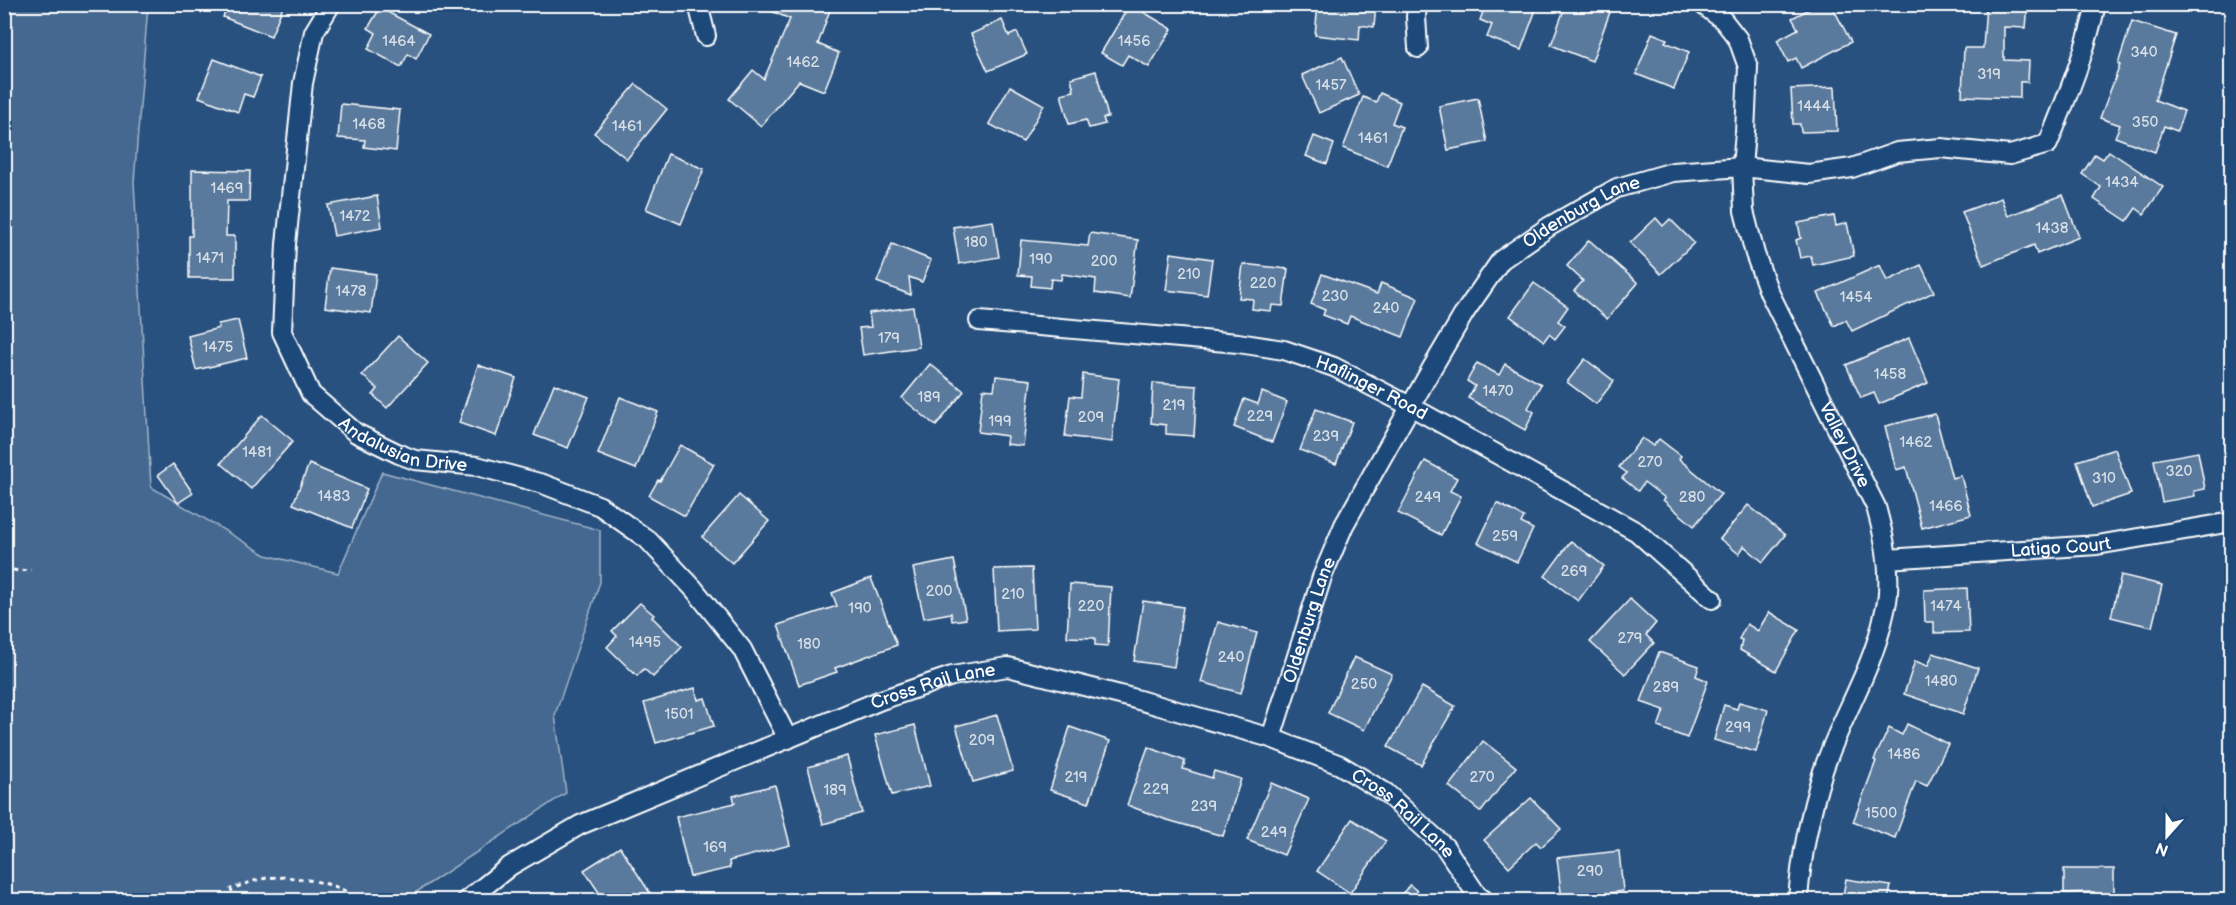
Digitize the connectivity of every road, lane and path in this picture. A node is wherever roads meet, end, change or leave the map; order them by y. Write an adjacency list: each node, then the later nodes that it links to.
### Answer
1 (331, 4): 17 (street, Andalusian Drive)
2 (698, 4): 6 (street)
3 (1417, 4): 7 (street)
4 (1702, 4): 8 (street, Valley Drive)
5 (2096, 4): 8 (street, Oldenburg Lane)
6 (706, 36)
7 (1418, 48)
8 (1742, 167): 10 (street, Oldenburg Lane); 12 (street, Valley Drive)
9 (979, 321): 10 (street, Haflinger Road)
10 (1410, 406): 15 (street, Haflinger Road); 16 (street, Oldenburg Lane)
11 (2232, 522): 12 (street, Latigo Court)
12 (1887, 559): 22 (street, Valley Drive)
13 (4, 568): 14 (path)
14 (31, 570)
15 (1712, 599)
16 (1272, 738): 17 (street, Cross Rail Lane); 21 (street, Cross Rail Lane)
17 (788, 739): 20 (street, Cross Rail Lane)
18 (236, 900): 19 (path)
19 (337, 900)
20 (467, 900)
21 (1484, 900)
22 (1798, 900)

